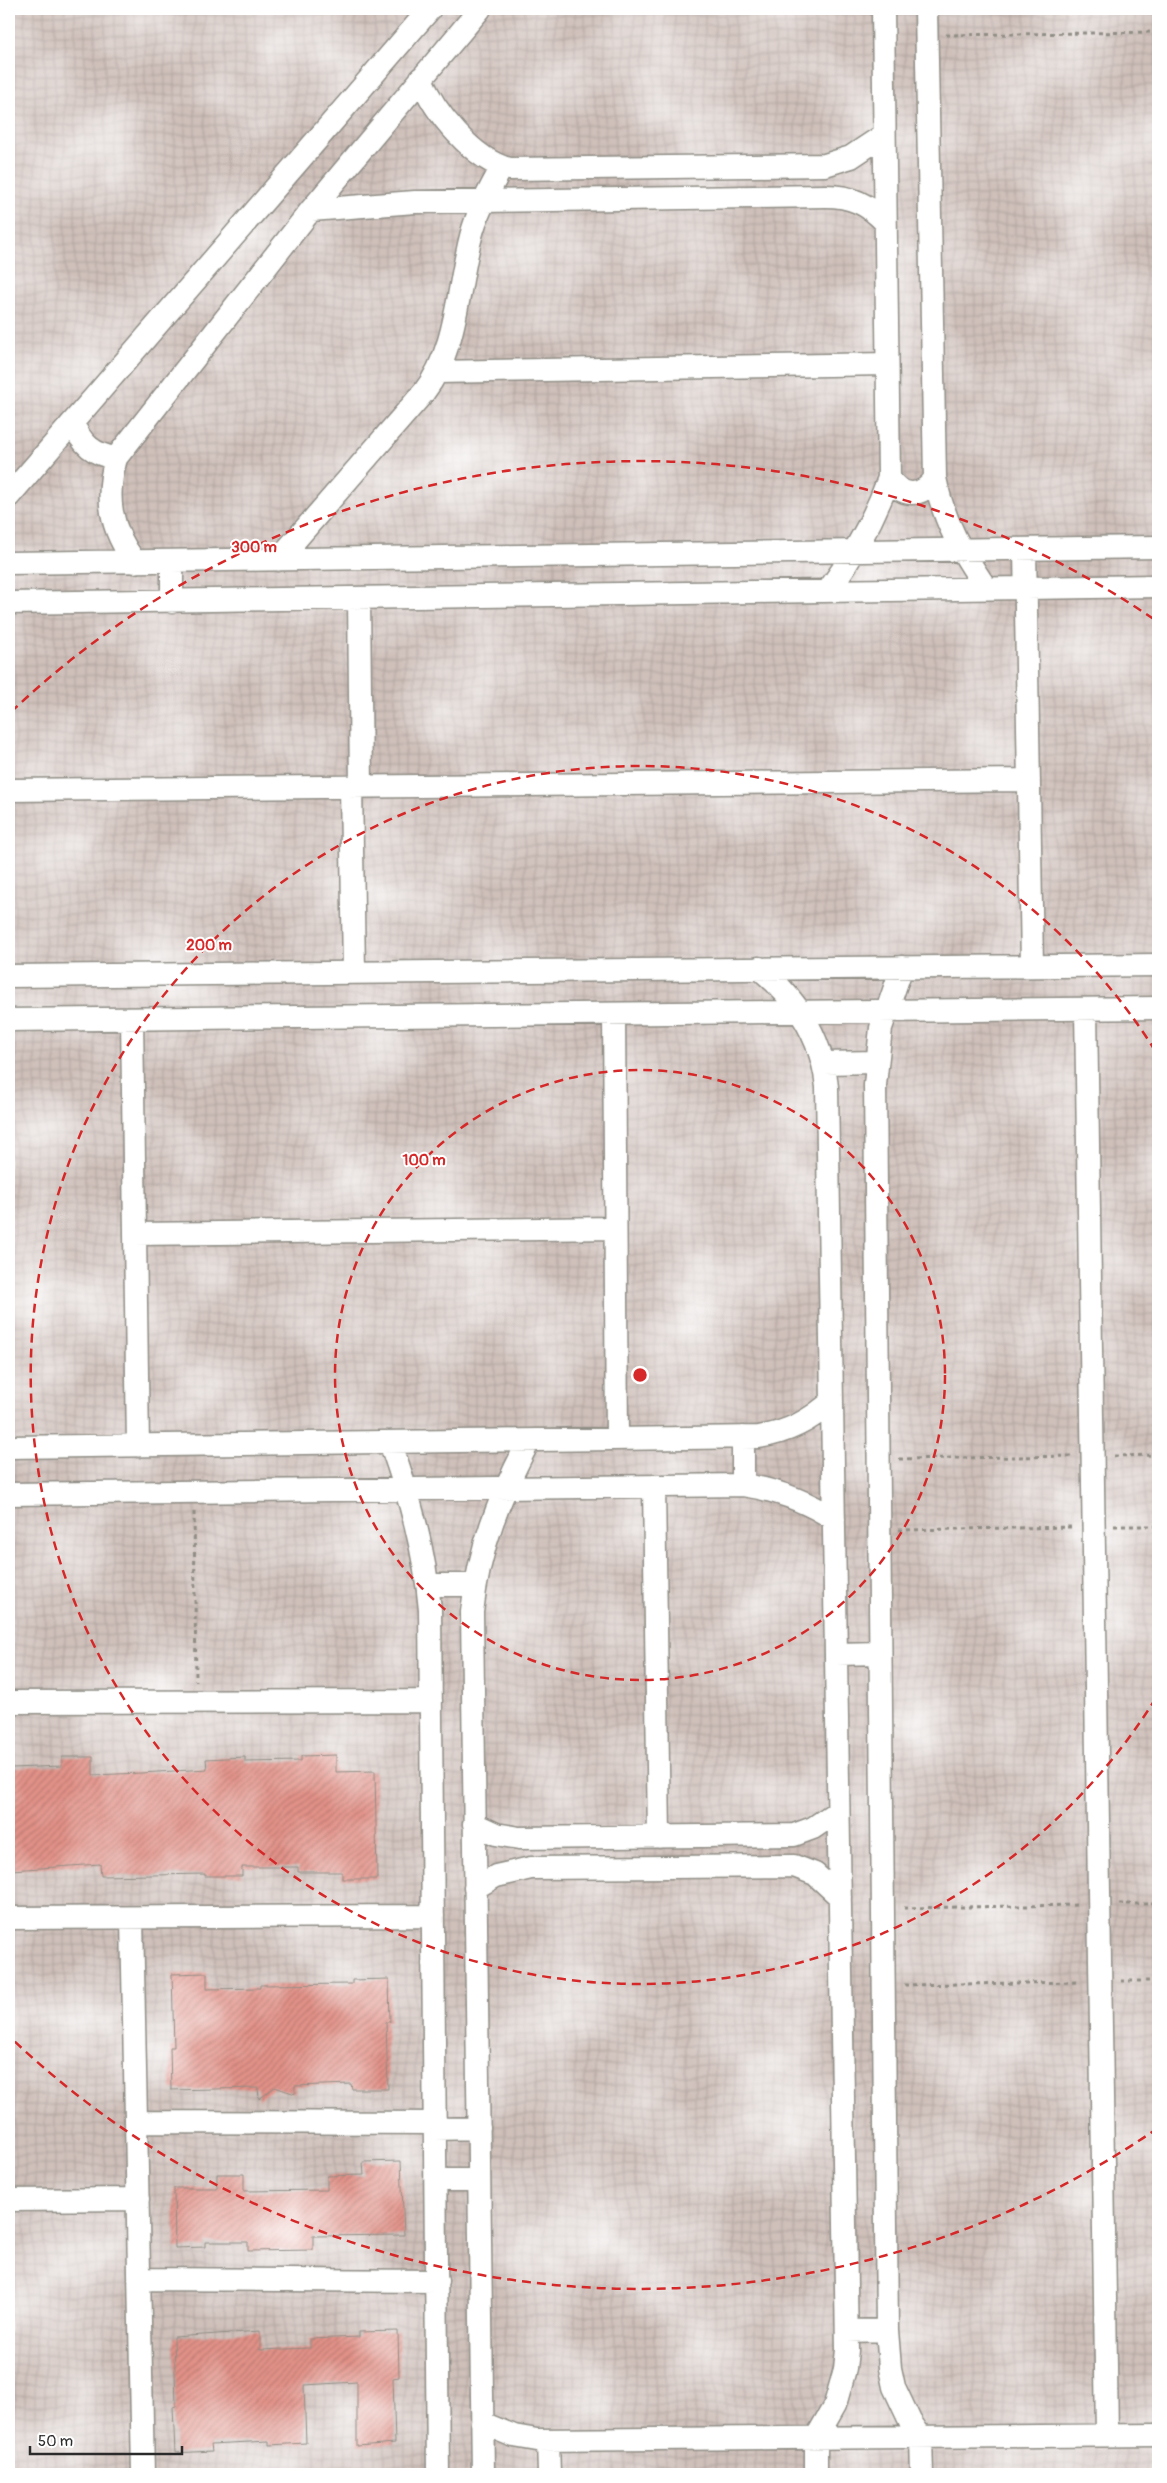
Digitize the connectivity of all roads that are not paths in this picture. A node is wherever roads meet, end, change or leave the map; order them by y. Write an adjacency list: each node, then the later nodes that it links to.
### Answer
1 (430, 9): 13 (street)
2 (480, 9): 5 (street)
3 (883, 9): 6 (street)
4 (926, 9): 16 (street)
5 (422, 78): 7 (street); 9 (street)
6 (884, 134): 7 (street); 10 (street)
7 (502, 167): 8 (street)
8 (484, 202): 9 (street); 10 (street); 12 (street)
9 (311, 210): 14 (street)
10 (886, 222): 11 (street)
11 (887, 364): 12 (street); 15 (street)
12 (438, 372): 22 (street)
13 (73, 423): 14 (street); 17 (street)
14 (116, 458): 24 (street)
15 (889, 478): 16 (street); 21 (street)
16 (935, 478): 20 (street)
17 (9, 496)
18 (1158, 547): 19 (street)
19 (1025, 549): 20 (street); 28 (street)
20 (960, 550): 21 (street); 27 (street)
21 (856, 552): 22 (street); 29 (street)
22 (278, 560): 23 (street)
23 (172, 561): 24 (street); 31 (street)
24 (135, 562): 25 (street)
25 (9, 563)
26 (1158, 586): 28 (street)
27 (986, 588): 28 (street); 29 (street)
28 (1025, 588): 33 (street)
29 (828, 590): 30 (street)
30 (359, 598): 31 (street); 34 (street)
31 (172, 602): 32 (street)
32 (9, 603)
33 (1029, 780): 34 (street); 37 (street)
34 (356, 787): 35 (street); 40 (street)
35 (9, 790)
36 (1158, 965): 37 (street)
37 (1032, 966): 38 (street)
38 (902, 967): 39 (street); 44 (street)
39 (759, 968): 40 (street); 45 (street)
40 (354, 971): 41 (street)
41 (9, 976)
42 (1158, 1008): 43 (street)
43 (1086, 1009): 44 (street); 96 (street)
44 (886, 1011): 45 (street); 49 (street)
45 (801, 1012): 46 (street); 50 (street)
46 (614, 1014): 47 (street); 51 (street)
47 (132, 1019): 48 (street); 52 (street)
48 (9, 1020)
49 (876, 1062): 50 (street); 69 (street)
50 (824, 1063): 53 (street)
51 (615, 1228): 52 (street); 55 (street)
52 (135, 1234): 58 (street)
53 (832, 1402): 54 (street); 65 (street)
54 (743, 1438): 55 (street); 60 (street)
55 (617, 1439): 56 (street)
56 (529, 1441): 57 (street); 62 (street)
57 (390, 1442): 58 (street); 63 (street)
58 (138, 1446): 59 (street)
59 (9, 1447)
60 (743, 1485): 61 (street); 65 (street)
61 (654, 1486): 62 (street); 75 (street)
62 (504, 1488): 63 (street); 67 (street)
63 (407, 1489): 64 (street); 66 (street)
64 (9, 1494)
65 (834, 1519): 68 (street)
66 (428, 1585): 67 (street); 70 (street)
67 (475, 1585): 73 (street)
68 (836, 1654): 69 (street); 72 (street)
69 (880, 1654): 93 (street)
70 (430, 1701): 71 (street); 81 (street)
71 (9, 1702)
72 (838, 1812): 74 (street); 80 (street)
73 (474, 1824): 76 (street); 79 (street)
74 (794, 1834): 75 (street); 77 (street)
75 (660, 1837): 76 (street)
76 (531, 1839): 78 (street)
77 (794, 1866): 78 (street); 80 (street)
78 (531, 1868): 79 (street)
79 (475, 1888): 86 (street)
80 (840, 1897): 94 (street)
81 (433, 1916): 83 (street); 85 (street)
82 (9, 1918): 83 (street)
83 (132, 1918): 84 (street)
84 (137, 2122): 85 (street); 89 (street)
85 (435, 2126): 86 (street); 87 (street)
86 (478, 2128): 88 (street)
87 (436, 2180): 88 (street); 92 (street)
88 (479, 2180): 95 (street)
89 (138, 2199): 90 (street); 91 (street)
90 (9, 2200)
91 (140, 2279): 92 (street); 101 (street)
92 (437, 2280): 102 (street)
93 (887, 2330): 94 (street); 98 (street)
94 (847, 2331): 99 (street)
95 (482, 2423): 100 (street); 103 (street)
96 (1107, 2435): 97 (street); 98 (street)
97 (1158, 2435)
98 (921, 2437): 99 (street); 106 (street)
99 (816, 2438): 100 (street); 105 (street)
100 (548, 2440): 104 (street)
101 (144, 2474)
102 (438, 2474)
103 (483, 2474)
104 (549, 2474)
105 (816, 2474)
106 (922, 2474)

